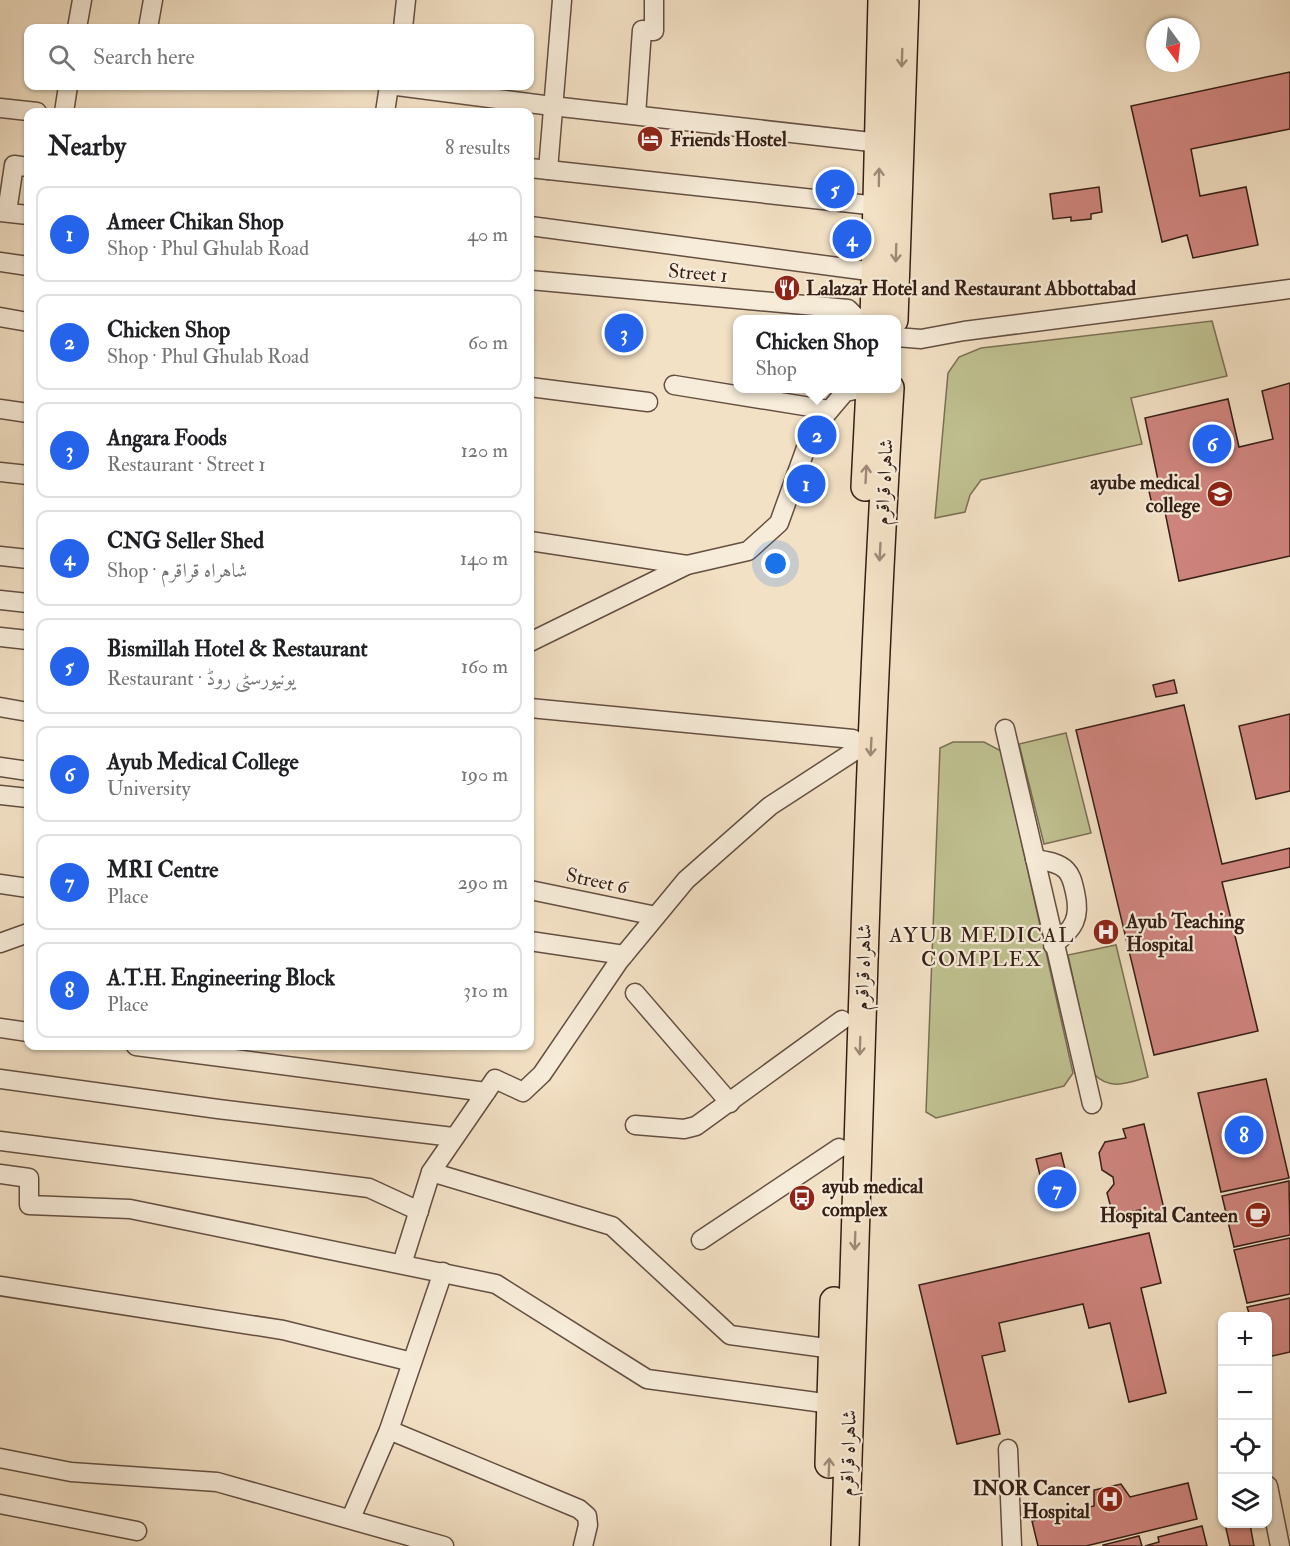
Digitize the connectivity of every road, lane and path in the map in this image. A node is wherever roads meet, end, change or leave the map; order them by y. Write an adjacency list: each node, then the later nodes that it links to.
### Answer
1 (82, 0): 8 (street)
2 (153, 0): 9 (street)
3 (406, 0): 10 (street)
4 (562, 0): 14 (street)
5 (654, 0): 19 (street)
6 (882, 0): 20 (highway)
7 (904, 0): 34 (highway, one-way to 34)
8 (78, 24)
9 (149, 24)
10 (404, 24)
11 (67, 90): 16 (street)
12 (389, 90): 17 (street)
13 (428, 90): 14 (street)
14 (552, 106): 19 (street); 22 (street)
15 (0, 108): 18 (street)
16 (65, 108)
17 (386, 108)
18 (24, 111)
19 (636, 115): 20 (street)
20 (880, 143): 23 (highway, one-way to 20)
21 (14, 165): 24 (street)
22 (539, 169): 23 (street)
23 (878, 206): 29 (highway)
24 (3, 212): 25 (street)
25 (24, 215)
26 (534, 227): 29 (street)
27 (0, 262): 28 (street)
28 (24, 265)
29 (876, 272): 33 (highway)
30 (534, 280): 32 (street, Street 1)
31 (1290, 289): 37 (street)
32 (855, 315)
33 (874, 315)
34 (894, 315)
35 (0, 317): 36 (street)
36 (24, 321)
37 (901, 336)
38 (674, 385): 45 (street)
39 (534, 388): 43 (street)
40 (844, 393): 45 (street)
41 (870, 393): 62 (highway, شاہراہ قراقرم, one-way to 41)
42 (890, 393): 111 (highway, شاہراہ قراقرم, one-way to 111)
43 (648, 402)
44 (0, 409): 46 (street)
45 (829, 410): 52 (street)
46 (24, 412)
47 (0, 472): 48 (street)
48 (24, 475)
49 (534, 542): 52 (street)
50 (0, 556): 51 (street)
51 (24, 559)
52 (687, 565): 56 (street)
53 (0, 600): 54 (street)
54 (24, 603)
55 (0, 637): 57 (street)
56 (534, 638)
57 (24, 640)
58 (0, 707): 60 (street)
59 (534, 708): 62 (street)
60 (24, 711)
61 (1005, 729): 67 (street)
62 (853, 746): 71 (street); 78 (highway, شاہراہ قراقرم)
63 (0, 767): 64 (street)
64 (24, 770)
65 (0, 795): 66 (street)
66 (24, 798)
67 (1035, 859): 75 (street); 75 (street)
68 (0, 884): 69 (street)
69 (24, 887)
70 (534, 891): 71 (street, Street 6)
71 (656, 916): 76 (street)
72 (24, 934): 74 (street)
73 (534, 942): 76 (street)
74 (0, 943)
75 (1053, 945): 85 (street)
76 (624, 955): 83 (street)
77 (635, 993): 84 (street)
78 (842, 1020): 84 (street); 89 (highway, شاہراہ قراقرم)
79 (0, 1028): 80 (street)
80 (24, 1031)
81 (166, 1050): 83 (street)
82 (0, 1079): 87 (street)
83 (486, 1092): 87 (street)
84 (730, 1103): 86 (street)
85 (1092, 1104)
86 (635, 1125)
87 (453, 1137): 90 (street)
88 (0, 1141): 92 (street)
89 (838, 1148): 93 (street); 97 (highway, شاہراہ قراقرم)
90 (431, 1172): 92 (street); 97 (street)
91 (0, 1174): 94 (street)
92 (419, 1211): 94 (street)
93 (701, 1240)
94 (402, 1264): 95 (street)
95 (443, 1272): 98 (street); 99 (street)
96 (0, 1286): 98 (street)
97 (832, 1349): 99 (highway, شاہراہ قراقرم)
98 (412, 1362): 100 (street)
99 (831, 1404): 110 (highway, شاہراہ قراقرم, one-way to 99)
100 (389, 1430): 105 (street); 109 (street)
101 (1008, 1449): 112 (street)
102 (0, 1458): 105 (street)
103 (1272, 1503): 113 (street)
104 (0, 1504): 106 (street)
105 (351, 1518): 108 (street)
106 (137, 1531)
107 (1290, 1545): 113 (street)
108 (444, 1546)
109 (583, 1546)
110 (826, 1546)
111 (845, 1546)
112 (1012, 1546)
113 (1282, 1546)

